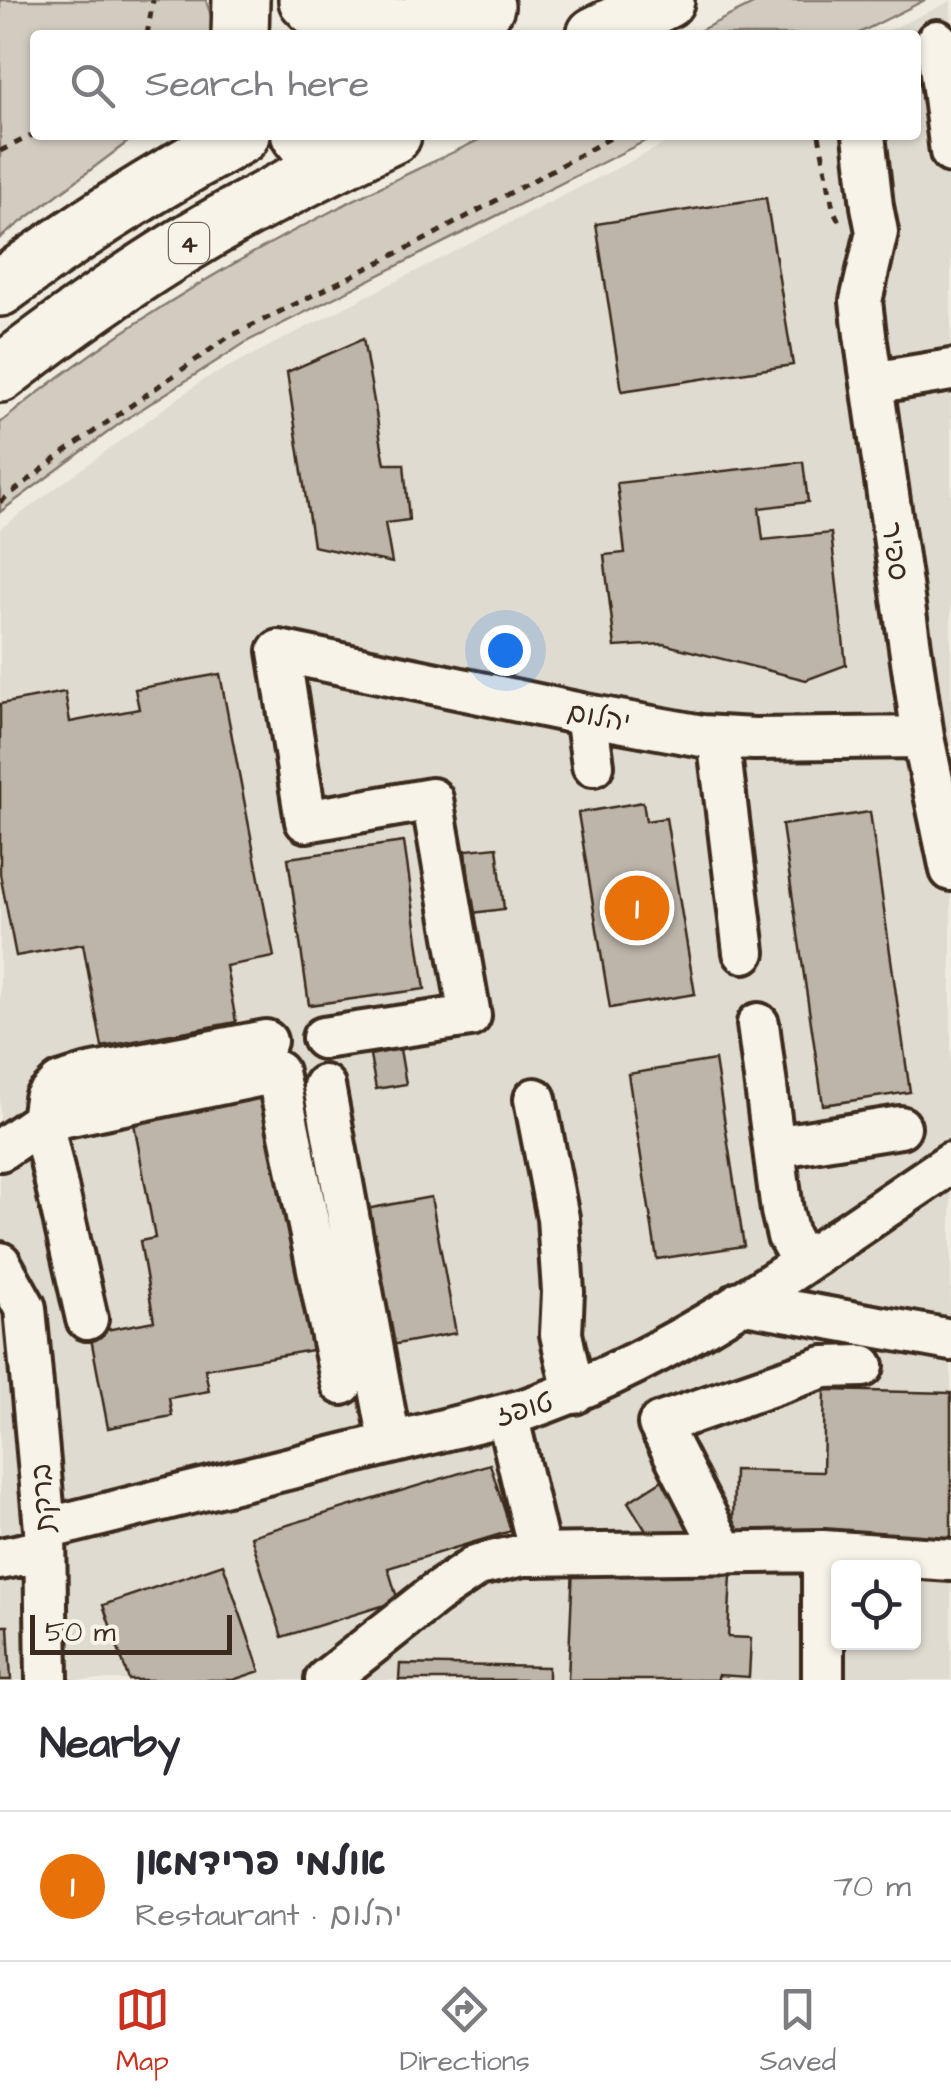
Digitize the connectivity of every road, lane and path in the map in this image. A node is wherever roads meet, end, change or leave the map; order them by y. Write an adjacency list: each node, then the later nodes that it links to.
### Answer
1 (152, 0): 8 (path)
2 (240, 0): 9 (highway)
3 (248, 0): 10 (main road)
4 (288, 0): 11 (main road)
5 (307, 0): 7 (highway)
6 (666, 0): 13 (highway)
7 (493, 3): 12 (highway)
8 (149, 30)
9 (240, 30)
10 (257, 30)
11 (297, 30)
12 (439, 30)
13 (605, 30)
14 (937, 41): 23 (street)
15 (30, 136): 22 (path)
16 (196, 140): 24 (highway)
17 (232, 140): 24 (highway, 4)
18 (357, 140): 21 (highway, 4)
19 (607, 140): 29 (path)
20 (865, 140): 28 (street, ספיר)
21 (314, 146): 27 (highway, 4)
22 (0, 151)
23 (951, 152)
24 (145, 190): 25 (highway, 4)
25 (0, 288)
26 (951, 370): 28 (street)
27 (0, 374)
28 (872, 383): 32 (street, ספיר)
29 (0, 502)
30 (586, 715): 31 (street, יהלום); 33 (street); 37 (street, יהלום)
31 (718, 736): 32 (street, יהלום); 35 (street)
32 (923, 737): 34 (street, ספיר)
33 (593, 765)
34 (948, 847)
35 (744, 952)
36 (758, 1024): 44 (street)
37 (323, 1038)
38 (266, 1041): 41 (street)
39 (324, 1086): 55 (street)
40 (535, 1098): 53 (street)
41 (42, 1121): 43 (street); 49 (street); 52 (street)
42 (900, 1128): 44 (street)
43 (2, 1144)
44 (774, 1147): 46 (street)
45 (951, 1163): 46 (street, טופז)
46 (802, 1262): 48 (street, טופז)
47 (0, 1263): 56 (street, ברקת)
48 (740, 1302): 50 (street); 53 (street, טופז)
49 (87, 1319)
50 (951, 1340)
51 (863, 1366): 58 (street)
52 (342, 1384)
53 (574, 1393): 54 (street, טופז)
54 (507, 1414): 55 (street, טופז); 59 (street)
55 (390, 1442): 56 (street, טופז)
56 (45, 1540): 60 (street, טופז); 62 (street, ברקת)
57 (823, 1551): 58 (street); 61 (street); 64 (street)
58 (726, 1552): 59 (street)
59 (540, 1555): 63 (street)
60 (0, 1560)
61 (951, 1560)
62 (46, 1680)
63 (326, 1680)
64 (823, 1680)

